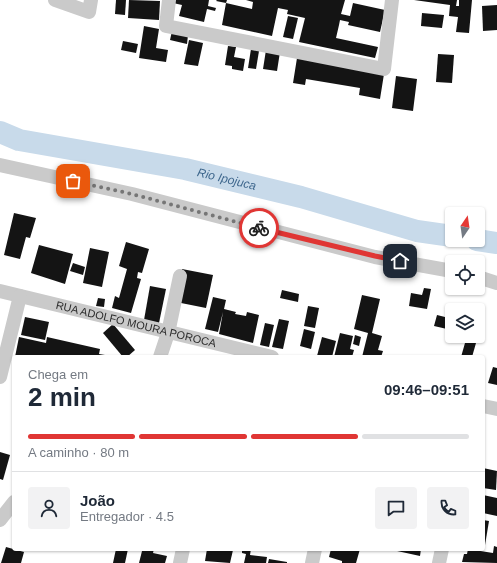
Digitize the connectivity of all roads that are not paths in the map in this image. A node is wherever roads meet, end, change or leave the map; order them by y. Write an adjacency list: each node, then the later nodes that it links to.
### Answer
1 (55, 0): 4 (street)
2 (169, 0): 3 (street)
3 (392, 0)
4 (90, 6)
5 (0, 165): 6 (street)
6 (445, 270)
7 (180, 276): 12 (street)
8 (485, 279): 9 (street)
9 (497, 283)
10 (0, 291): 11 (street, RUA ADOLFO MOURA POROCA)
11 (20, 296): 12 (street, RUA ADOLFO MOURA POROCA); 15 (street)
12 (168, 333): 13 (street); 14 (street, RUA ADOLFO MOURA POROCA)
13 (161, 355)
14 (263, 355)
15 (0, 377)
16 (485, 406): 17 (street)
17 (497, 409)
18 (12, 505): 19 (street)
19 (0, 520)
20 (183, 551): 23 (street)
21 (315, 551): 24 (street)
22 (442, 551): 25 (street)
23 (180, 563)
24 (312, 563)
25 (439, 563)

